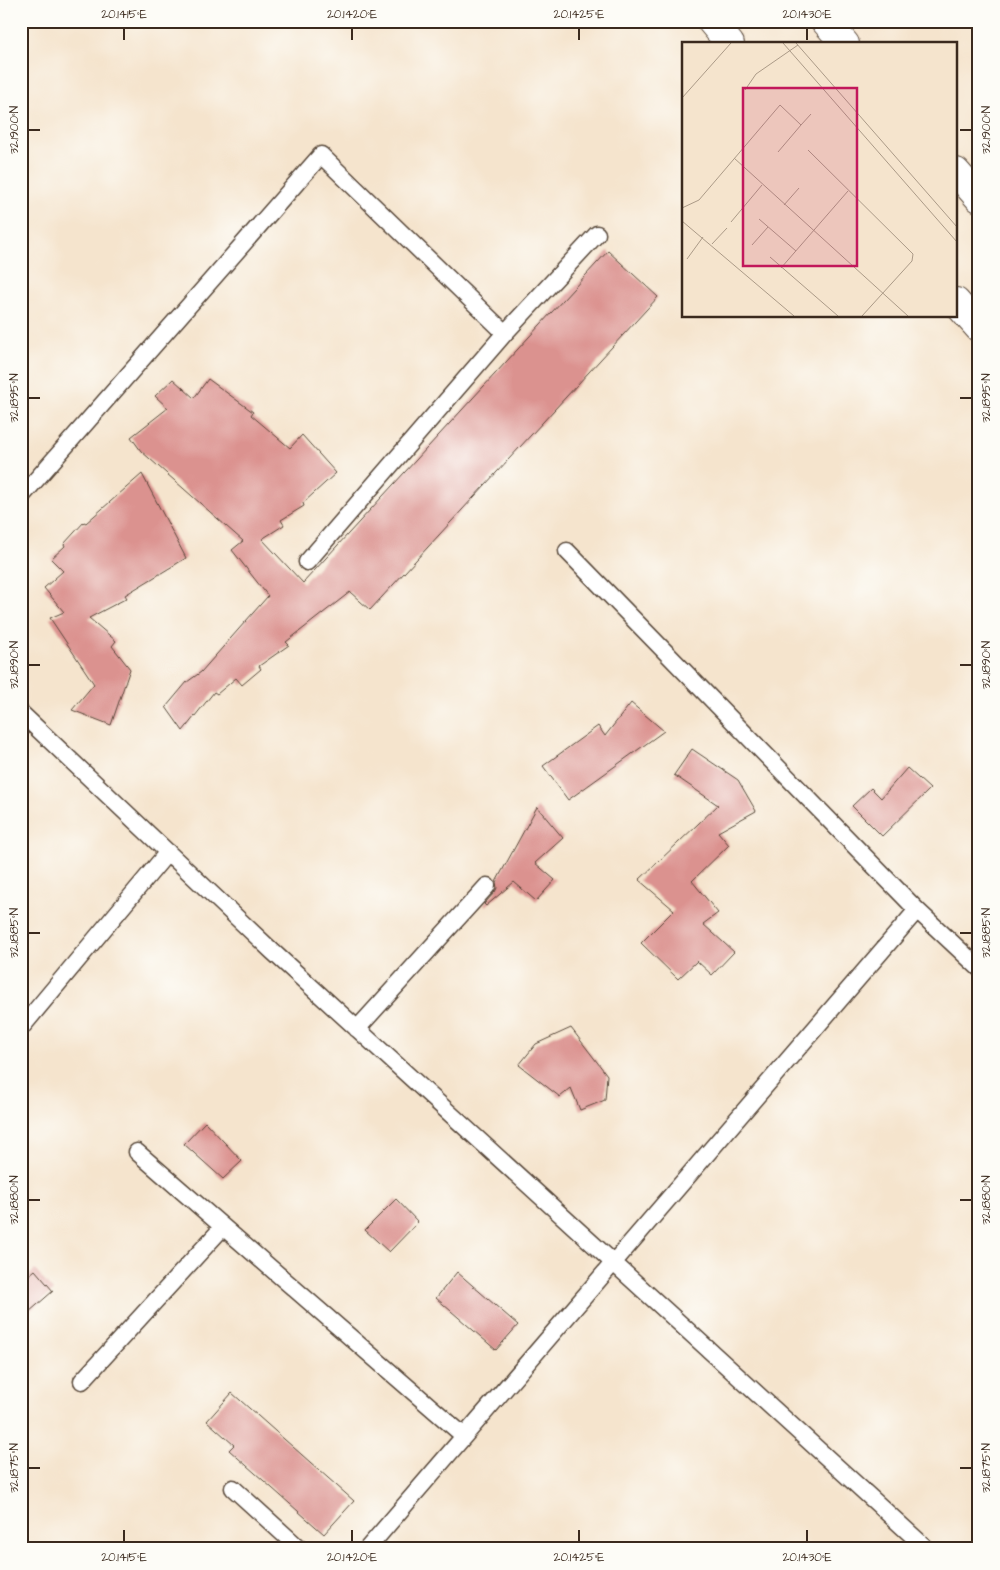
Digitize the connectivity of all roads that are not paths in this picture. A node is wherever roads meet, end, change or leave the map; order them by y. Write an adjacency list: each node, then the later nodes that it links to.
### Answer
1 (711, 21): 3 (street)
2 (825, 21): 4 (street)
3 (728, 42)
4 (843, 42)
5 (958, 174): 6 (street)
6 (979, 198)
7 (597, 234): 10 (lane)
8 (958, 304): 9 (street)
9 (979, 328)
10 (505, 333): 11 (lane); 13 (lane)
11 (21, 496)
12 (568, 551): 17 (lane)
13 (307, 562)
14 (21, 713): 15 (lane)
15 (168, 852): 19 (lane); 20 (lane)
16 (487, 886): 20 (lane)
17 (917, 910): 18 (lane); 23 (lane)
18 (979, 968)
19 (21, 1028)
20 (357, 1029): 23 (lane)
21 (137, 1152): 22 (lane)
22 (224, 1227): 24 (lane); 25 (lane)
23 (612, 1264): 25 (lane); 29 (lane)
24 (82, 1381)
25 (464, 1436): 28 (lane)
26 (234, 1488): 27 (lane)
27 (300, 1549)
28 (367, 1549)
29 (927, 1549)

